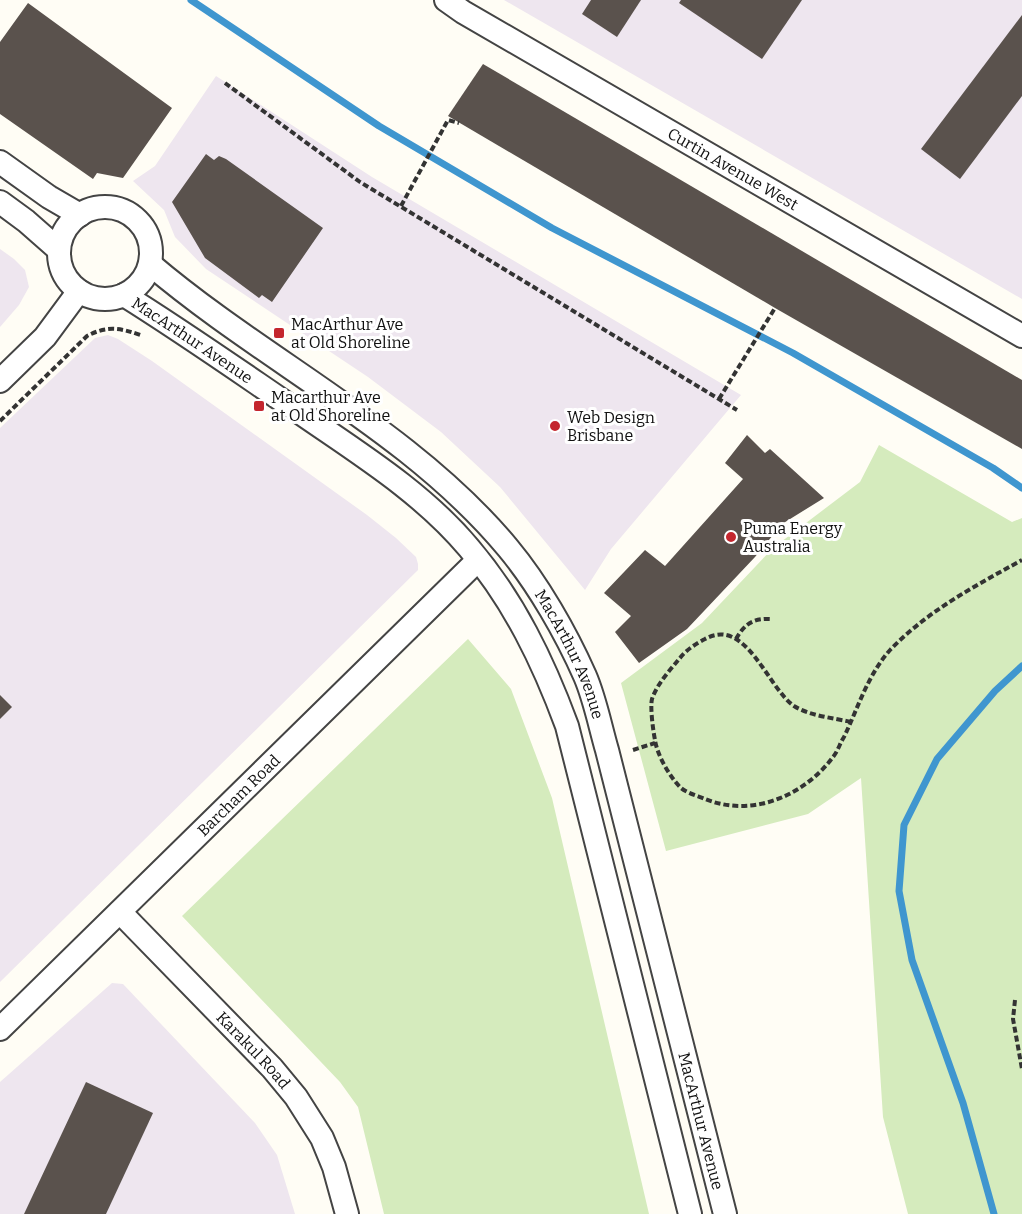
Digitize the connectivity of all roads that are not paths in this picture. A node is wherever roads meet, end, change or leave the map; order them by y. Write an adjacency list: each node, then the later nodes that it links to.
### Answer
1 (446, 0): 9 (street, Curtin Avenue West)
2 (0, 162): 4 (street)
3 (0, 202): 5 (street)
4 (80, 215): 5 (street); 6 (street)
5 (59, 250): 7 (street)
6 (150, 264): 8 (street); 16 (street, MacArthur Avenue)
7 (79, 291): 8 (street); 10 (street)
8 (124, 295): 11 (street, MacArthur Avenue)
9 (1022, 336)
10 (0, 381)
11 (478, 560): 12 (street, Barcham Road); 15 (street, MacArthur Avenue)
12 (120, 912): 13 (street, Barcham Road); 14 (street, Karakul Road)
13 (0, 1029)
14 (347, 1214)
15 (690, 1214)
16 (725, 1214)

